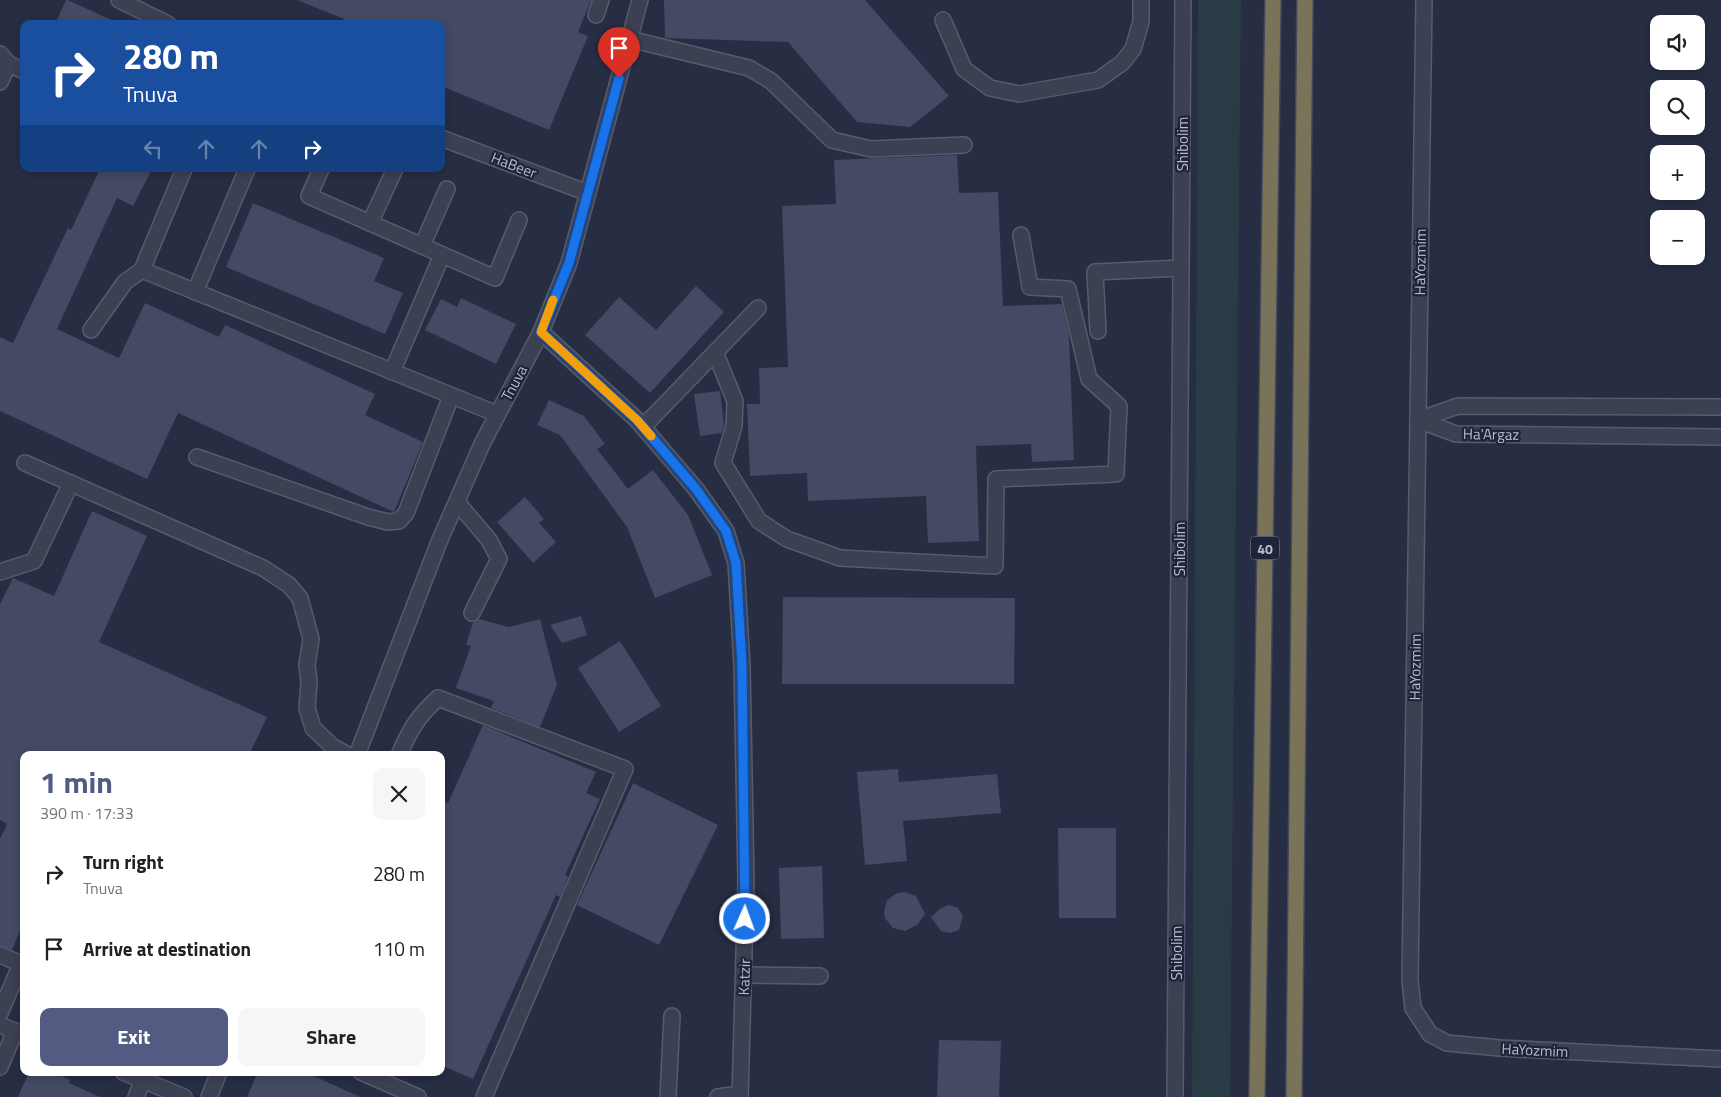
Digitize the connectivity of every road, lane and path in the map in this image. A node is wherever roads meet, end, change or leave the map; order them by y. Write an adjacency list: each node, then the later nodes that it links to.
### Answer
1 (119, 0): 10 (street)
2 (601, 0): 9 (street)
3 (640, 0): 12 (street, Tnuva)
4 (1141, 0): 11 (street)
5 (1182, 0): 29 (street, Shibolim)
6 (1273, 0): 77 (highway, 40)
7 (1305, 0): 78 (highway, 40)
8 (1424, 0): 41 (street, HaYozmim)
9 (596, 15)
10 (160, 20)
11 (942, 20)
12 (629, 39): 17 (street); 23 (street, Tnuva)
13 (4, 59): 14 (street); 15 (street)
14 (20, 69)
15 (0, 82)
16 (445, 139): 23 (street, HaBeer)
17 (964, 145)
18 (183, 172): 30 (street)
19 (246, 172): 31 (street)
20 (320, 172): 25 (street)
21 (394, 172): 25 (street)
22 (447, 189): 27 (street)
23 (588, 193): 35 (street, Tnuva)
24 (519, 220): 28 (street)
25 (370, 223): 27 (street)
26 (1021, 235): 36 (street)
27 (422, 246): 28 (street)
28 (442, 255): 37 (street)
29 (1181, 268): 34 (street); 76 (street, Shibolim)
30 (142, 270): 31 (street); 33 (street)
31 (195, 292): 37 (street)
32 (758, 308): 36 (street)
33 (91, 330)
34 (1098, 331)
35 (541, 332): 40 (street, Tnuva); 42 (street, Katzir)
36 (715, 352): 42 (street)
37 (392, 372): 38 (street)
38 (452, 396): 40 (street); 44 (street)
39 (1721, 407): 41 (street, Ha'Argaz)
40 (497, 414): 47 (street, Tnuva)
41 (1418, 420): 43 (street, Ha'Argaz); 62 (street, HaYozmim)
42 (643, 427): 56 (street, Katzir)
43 (1721, 438)
44 (197, 457)
45 (26, 463): 46 (street)
46 (71, 483): 48 (street); 50 (street)
47 (457, 502): 49 (street); 51 (street, Tnuva)
48 (0, 572)
49 (472, 614)
50 (341, 751)
51 (359, 751)
52 (401, 751): 73 (street)
53 (0, 955): 54 (street)
54 (20, 964)
55 (20, 971): 58 (street)
56 (744, 975): 57 (street); 68 (street, Katzir)
57 (820, 976)
58 (0, 1013)
59 (672, 1016): 74 (street)
60 (0, 1025): 61 (street)
61 (19, 1033): 63 (street)
62 (1721, 1059)
63 (1, 1060)
64 (133, 1076): 67 (street)
65 (217, 1076): 71 (street)
66 (369, 1076): 72 (street)
67 (143, 1080): 69 (street); 70 (street)
68 (740, 1096): 75 (street)
69 (136, 1097)
70 (184, 1097)
71 (209, 1097)
72 (418, 1097)
73 (484, 1097)
74 (668, 1097)
75 (718, 1097)
76 (1175, 1097)
77 (1257, 1097)
78 (1294, 1097)

